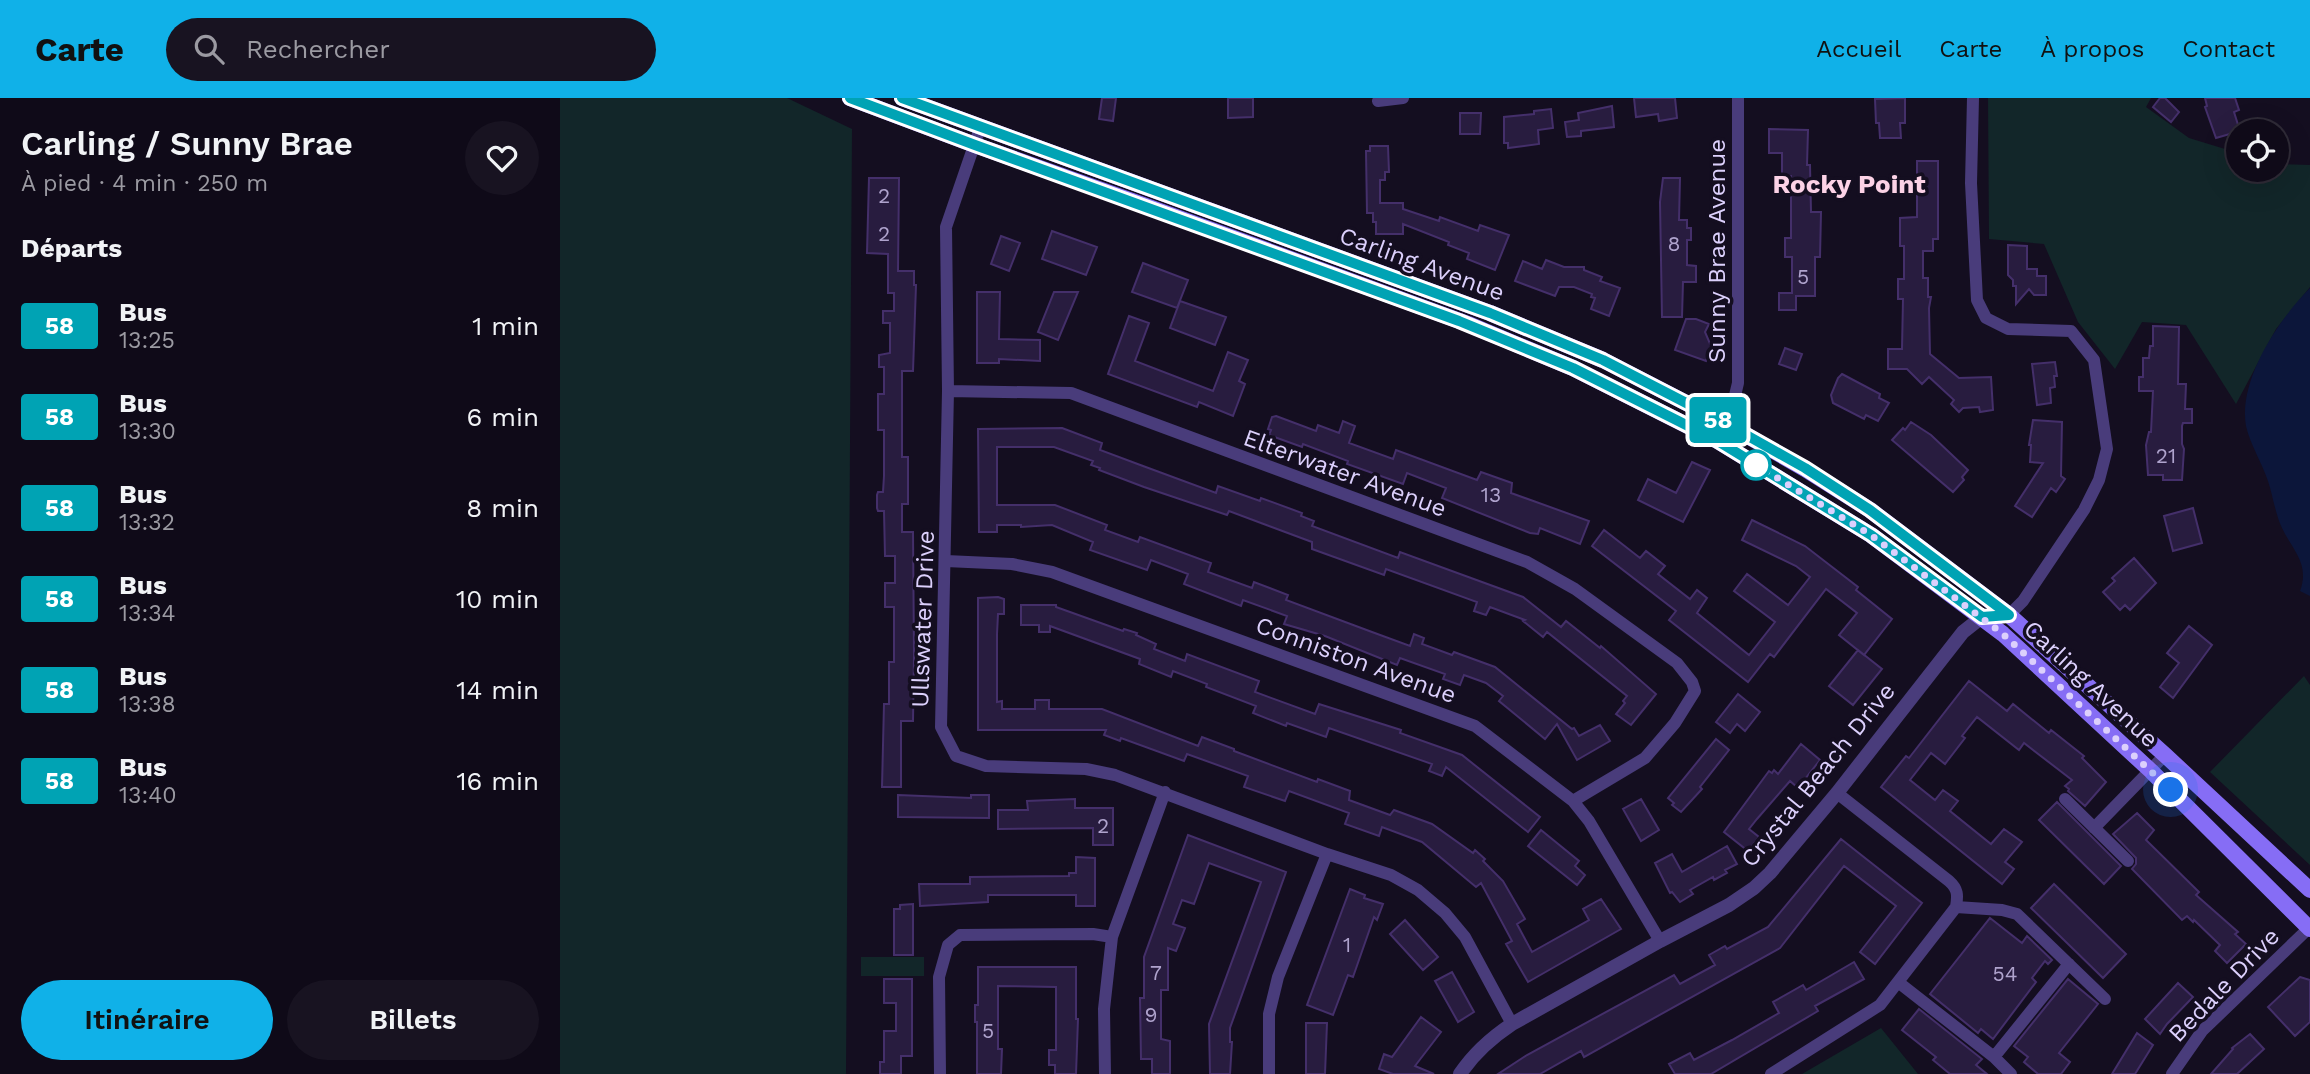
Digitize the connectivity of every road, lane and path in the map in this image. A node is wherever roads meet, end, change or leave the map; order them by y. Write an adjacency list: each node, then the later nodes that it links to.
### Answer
1 (850, 98): 8 (main road, Carling Avenue)
2 (902, 98): 7 (main road, Carling Avenue)
3 (1403, 98): 6 (street)
4 (1738, 98): 10 (street, Sunny Brae Avenue)
5 (1973, 98): 13 (street)
6 (1378, 101)
7 (980, 128): 8 (street, Ullswater Drive); 10 (main road, Carling Avenue)
8 (975, 145): 9 (street, Ullswater Drive); 11 (main road, Carling Avenue)
9 (948, 391): 12 (street, Ullswater Drive); 20 (street, Elterwater Avenue)
10 (1725, 423): 11 (street, Sunny Brae Avenue); 13 (main road, Carling Avenue)
11 (1716, 440): 14 (main road, Carling Avenue)
12 (946, 561): 17 (street, Ullswater Drive); 20 (street, Conniston Avenue)
13 (2009, 615): 14 (street); 15 (main road, Carling Avenue)
14 (1982, 617): 16 (main road, Carling Avenue); 18 (street, Crystal Beach Drive)
15 (2165, 755): 16 (street); 24 (main road, Carling Avenue)
16 (2151, 771): 21 (street); 26 (main road, Carling Avenue)
17 (1165, 792): 22 (street, Ullswater Drive); 27 (street)
18 (1837, 793): 25 (street); 28 (street, Crystal Beach Drive)
19 (2065, 799): 21 (street)
20 (1573, 801): 28 (street, Conniston Avenue)
21 (2094, 828): 23 (street)
22 (1327, 854): 32 (street, Ullswater Drive); 36 (street)
23 (2128, 861)
24 (2310, 890)
25 (1956, 907): 29 (street); 30 (street)
26 (2310, 928): 40 (street, Bedale Drive)
27 (1112, 937): 34 (street); 35 (street)
28 (1660, 941): 32 (street, Crystal Beach Drive)
29 (2069, 964): 31 (street); 33 (street)
30 (1898, 982): 33 (street); 38 (street)
31 (2105, 999)
32 (1512, 1024): 37 (street, Crystal Beach Drive)
33 (1994, 1057): 39 (street)
34 (940, 1074)
35 (1105, 1074)
36 (1269, 1074)
37 (1460, 1074)
38 (1771, 1074)
39 (2011, 1074)
40 (2172, 1074)

